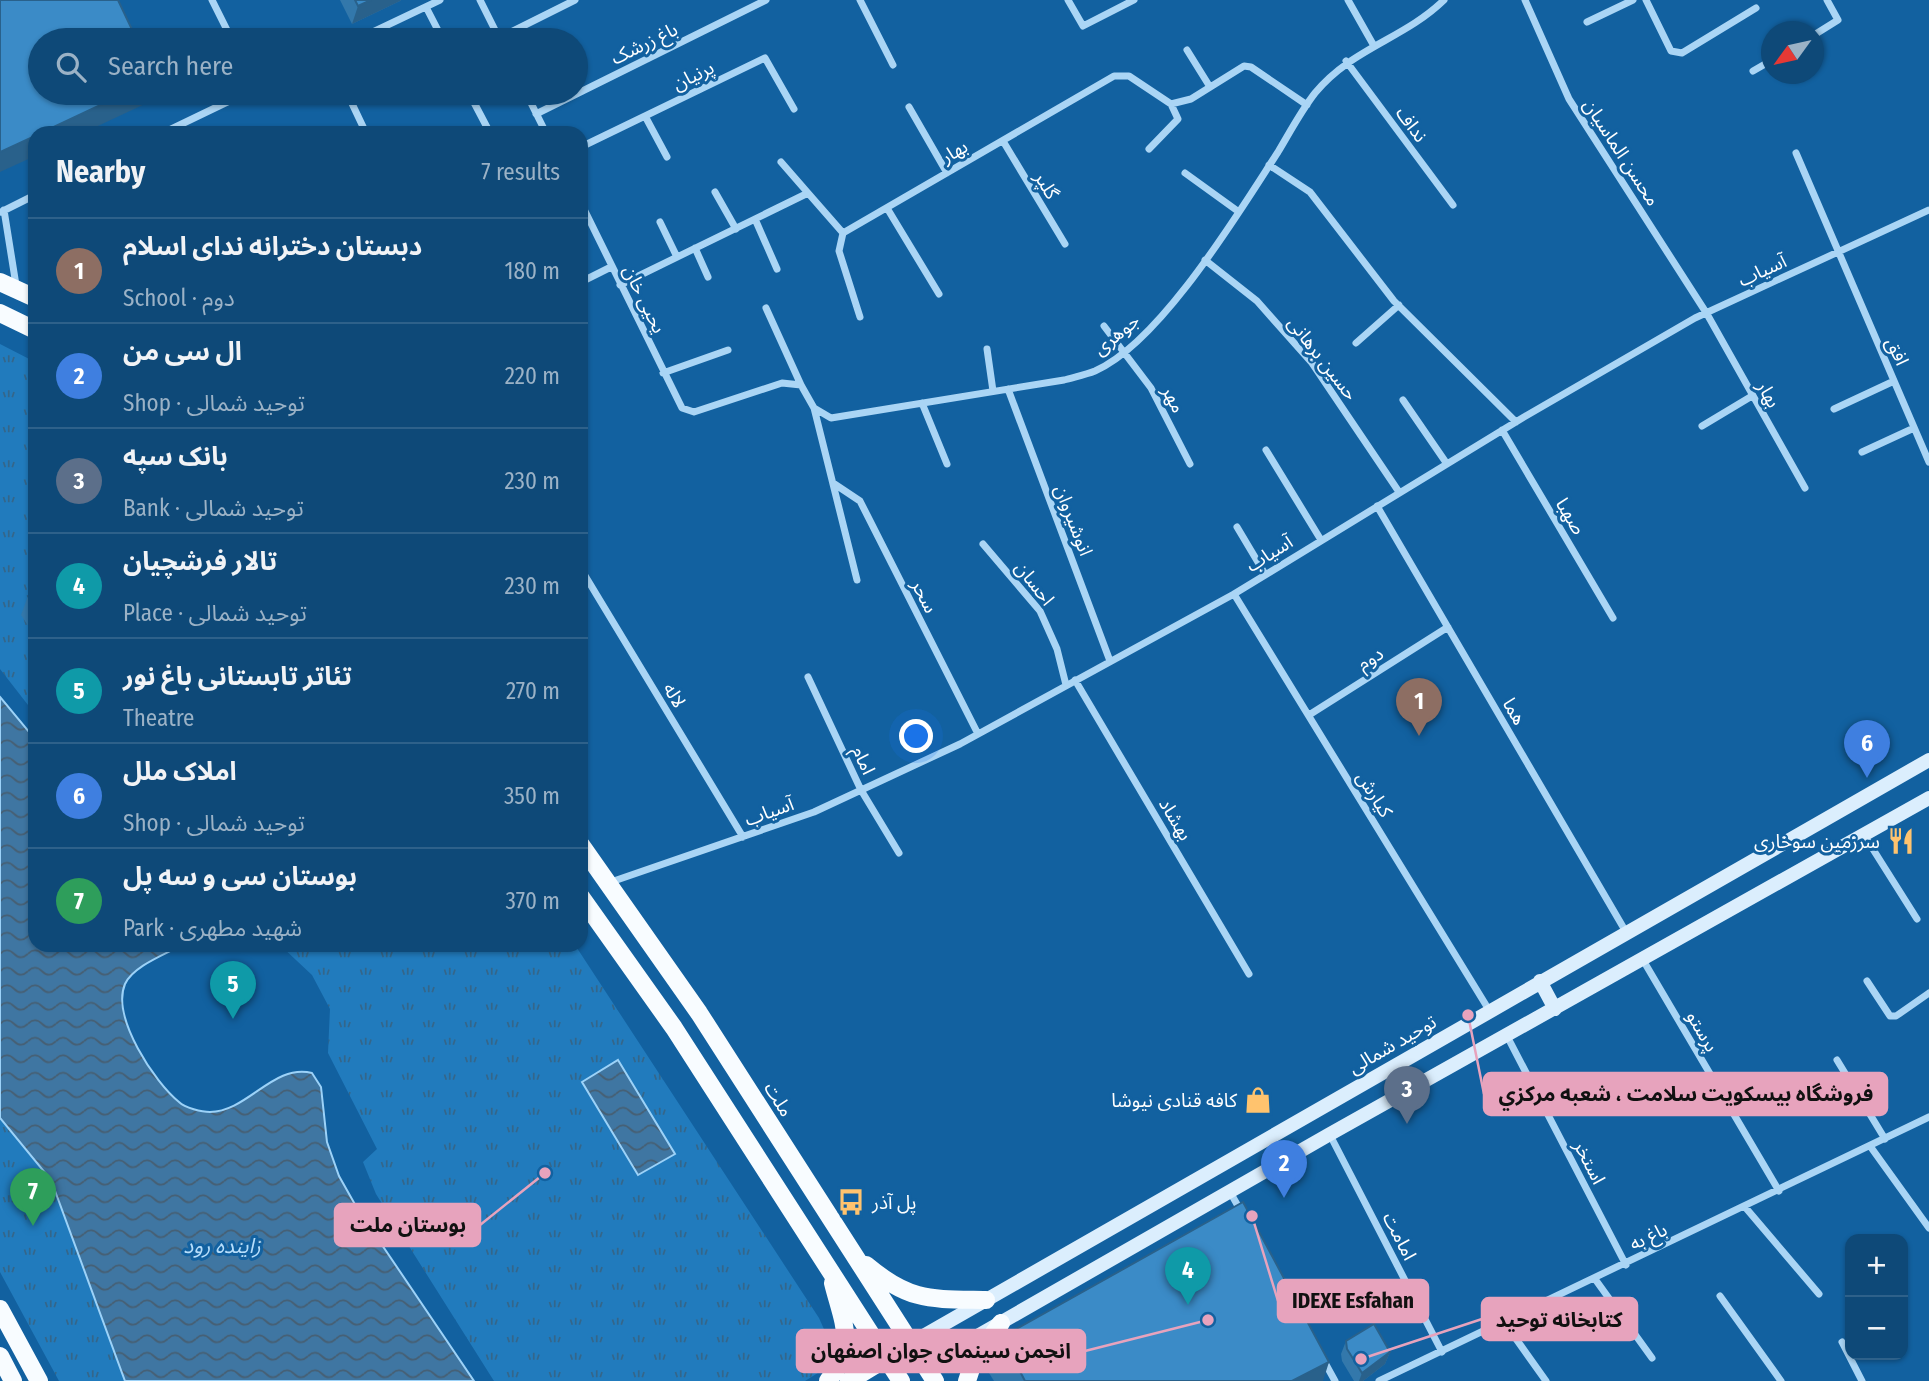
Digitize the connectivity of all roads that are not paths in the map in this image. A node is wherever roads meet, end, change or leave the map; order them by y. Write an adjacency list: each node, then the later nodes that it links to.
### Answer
1 (212, 0): 18 (street)
2 (440, 0): 15 (street)
3 (480, 0): 21 (street)
4 (575, 0): 22 (street)
5 (766, 0): 31 (street, باغ زرشک)
6 (860, 0): 27 (street)
7 (1068, 0): 8 (street)
8 (1134, 0)
9 (1348, 0): 24 (street)
10 (1444, 0): 24 (street, جوهری)
11 (1525, 0): 86 (street, محسن الماسیان)
12 (1633, 0): 17 (street)
13 (1646, 0): 16 (street)
14 (1827, 0): 23 (street)
15 (426, 7): 19 (street); 20 (street)
16 (1756, 8)
17 (1587, 22)
18 (226, 28)
19 (381, 28)
20 (437, 28)
21 (494, 28)
22 (520, 28)
23 (1824, 29)
24 (1374, 46): 26 (street, جوهری)
25 (1186, 50): 30 (street)
26 (1346, 61): 38 (street, جوهری); 59 (street, نداف)
27 (893, 65)
28 (1761, 66): 29 (street)
29 (1753, 71)
30 (1210, 87): 32 (street); 38 (street)
31 (588, 88)
32 (1171, 104): 47 (street, بهار); 49 (street)
33 (221, 105): 43 (street)
34 (353, 105): 44 (street)
35 (475, 105): 45 (street)
36 (532, 105): 41 (street)
37 (554, 105): 41 (street, باغ زرشک)
38 (1307, 105): 53 (street, جوهری)
39 (909, 107): 54 (street)
40 (793, 109): 42 (street, پرنیان)
41 (536, 114): 46 (street)
42 (645, 116): 48 (street, پرنیان); 51 (street)
43 (178, 126)
44 (363, 126)
45 (486, 126)
46 (542, 126)
47 (1003, 141): 54 (street, بهار); 69 (street, گلپر)
48 (588, 144)
49 (1149, 149)
50 (1796, 153): 71 (street, افق)
51 (667, 157)
52 (781, 162): 57 (street)
53 (1269, 165): 63 (street, جوهری); 83 (street)
54 (947, 173): 60 (street, بهار)
55 (1185, 173): 63 (street)
56 (715, 192): 67 (street)
57 (808, 193): 65 (street); 68 (street)
58 (28, 198): 62 (street)
59 (1453, 205)
60 (887, 208): 68 (street, بهار); 82 (street)
61 (1929, 210): 71 (street, آسیاب)
62 (2, 211): 80 (street)
63 (1239, 212): 73 (street, جوهری)
64 (588, 218): 74 (street, یحیی خان)
65 (755, 219): 67 (street); 75 (street)
66 (660, 222): 72 (street)
67 (736, 229): 70 (street)
68 (843, 233): 87 (street)
69 (1065, 244)
70 (695, 248): 72 (street); 76 (street)
71 (1837, 252): 86 (street, آسیاب); 95 (street, افق)
72 (677, 257): 79 (street)
73 (1205, 260): 93 (street, جوهری); 116 (street, حسین برهانی)
74 (611, 267): 77 (street); 79 (street, یحیی خان)
75 (778, 269)
76 (708, 277)
77 (588, 278)
78 (0, 282): 80 (main road)
79 (620, 285): 94 (street, یحیی خان)
80 (17, 289): 81 (main road)
81 (28, 294)
82 (939, 294)
83 (1399, 305): 90 (street); 104 (street)
84 (766, 308): 96 (street)
85 (0, 313): 89 (main road)
86 (1707, 314): 99 (street, بهار); 104 (street, آسیاب)
87 (860, 317)
88 (1104, 326): 93 (street, مهر)
89 (28, 327)
90 (1356, 343)
91 (987, 349): 98 (street)
92 (728, 350): 94 (street)
93 (1125, 351): 97 (street, جوهری); 112 (street, مهر)
94 (663, 373): 96 (street, یحیی خان)
95 (1894, 381): 103 (street); 106 (street, افق)
96 (801, 385): 102 (street)
97 (1008, 389): 98 (street, جوهری); 127 (street, انوشیروان)
98 (993, 391): 101 (street, جوهری)
99 (1752, 396): 105 (street); 115 (street, بهار)
100 (1403, 400): 113 (street)
101 (922, 403): 102 (street, جوهری); 111 (street)
102 (814, 408): 114 (street)
103 (1834, 410)
104 (1516, 422): 107 (street, آسیاب)
105 (1702, 426)
106 (1914, 428): 109 (street); 110 (street, افق)
107 (1502, 430): 113 (street, آسیاب); 125 (street, صهبا)
108 (1266, 450): 119 (street)
109 (1862, 452)
110 (1929, 462)
111 (947, 464)
112 (1190, 464)
113 (1447, 464): 116 (street, آسیاب)
114 (833, 483): 122 (street); 132 (street, سحر)
115 (1805, 488)
116 (1399, 492): 117 (street, آسیاب)
117 (1377, 506): 119 (street, آسیاب); 126 (street, هما)
118 (1237, 527): 121 (street)
119 (1321, 540): 121 (street, آسیاب)
120 (983, 544): 130 (street, احسان)
121 (1265, 574): 124 (street, آسیاب)
122 (858, 580)
123 (588, 581): 137 (street, لاله)
124 (1234, 594): 127 (street, آسیاب); 131 (street, کیارش)
125 (1613, 618)
126 (1448, 627): 131 (street, دوم); 143 (street, هما)
127 (1110, 661): 129 (street, آسیاب)
128 (808, 677): 134 (street, امام)
129 (1075, 680): 130 (street, آسیاب); 145 (street, بهشاد)
130 (1066, 685): 132 (street, آسیاب)
131 (1308, 715): 150 (street, کیارش)
132 (978, 734): 134 (street, آسیاب)
133 (1929, 760): 143 (main road, توحید شمالی)
134 (861, 790): 137 (street, آسیاب); 138 (street, امام)
135 (1929, 798): 136 (main road)
136 (1864, 835): 142 (street); 144 (main road)
137 (743, 837): 140 (street, آسیاب)
138 (899, 853)
139 (588, 855): 140 (main road, ملت)
140 (607, 883): 162 (main road, ملت)
141 (588, 907): 164 (main road)
142 (1917, 919)
143 (1626, 932): 146 (main road, توحید شمالی)
144 (1643, 960): 149 (main road); 157 (street, پرستو)
145 (1249, 974)
146 (1540, 981): 149 (main road); 150 (main road, توحید شمالی)
147 (1867, 981): 148 (street)
148 (1929, 993)
149 (1555, 1009): 151 (main road)
150 (1489, 1010): 168 (main road, توحید شمالی)
151 (1507, 1035): 154 (main road); 163 (street, استخر)
152 (1837, 1060): 155 (street)
153 (1929, 1117): 155 (street, باغ به)
154 (1329, 1134): 158 (main road); 174 (street, امامت)
155 (1885, 1139): 156 (street, باغ به)
156 (1870, 1146): 157 (street, باغ به); 161 (street)
157 (1779, 1191): 159 (street, باغ به)
158 (1230, 1192): 160 (street); 171 (main road)
159 (1745, 1207): 163 (street, باغ به); 166 (street)
160 (1250, 1227)
161 (1929, 1228)
162 (850, 1251): 168 (main road); 173 (main road, ملت)
163 (1626, 1265): 165 (street, باغ به)
164 (830, 1269): 177 (main road); 182 (main road)
165 (1595, 1279): 170 (street, باغ به); 178 (street)
166 (1819, 1294)
167 (1720, 1296): 189 (street)
168 (986, 1300): 173 (main road, توحید شمالی)
169 (0, 1310): 181 (main road)
170 (1504, 1322): 174 (street, باغ به); 188 (street)
171 (1001, 1323): 179 (main road); 185 (main road)
172 (1842, 1342): 190 (street)
173 (911, 1343): 177 (main road); 179 (main road, ملت)
174 (1442, 1352): 187 (street, باغ به)
175 (0, 1356): 180 (main road)
176 (1322, 1357): 186 (street)
177 (887, 1358): 183 (main road); 184 (main road)
178 (1652, 1358)
179 (930, 1373): 184 (main road)
180 (13, 1381)
181 (39, 1381)
182 (828, 1381)
183 (849, 1381)
184 (900, 1381)
185 (967, 1381)
186 (1335, 1381)
187 (1379, 1381)
188 (1545, 1381)
189 (1781, 1381)
190 (1862, 1381)

